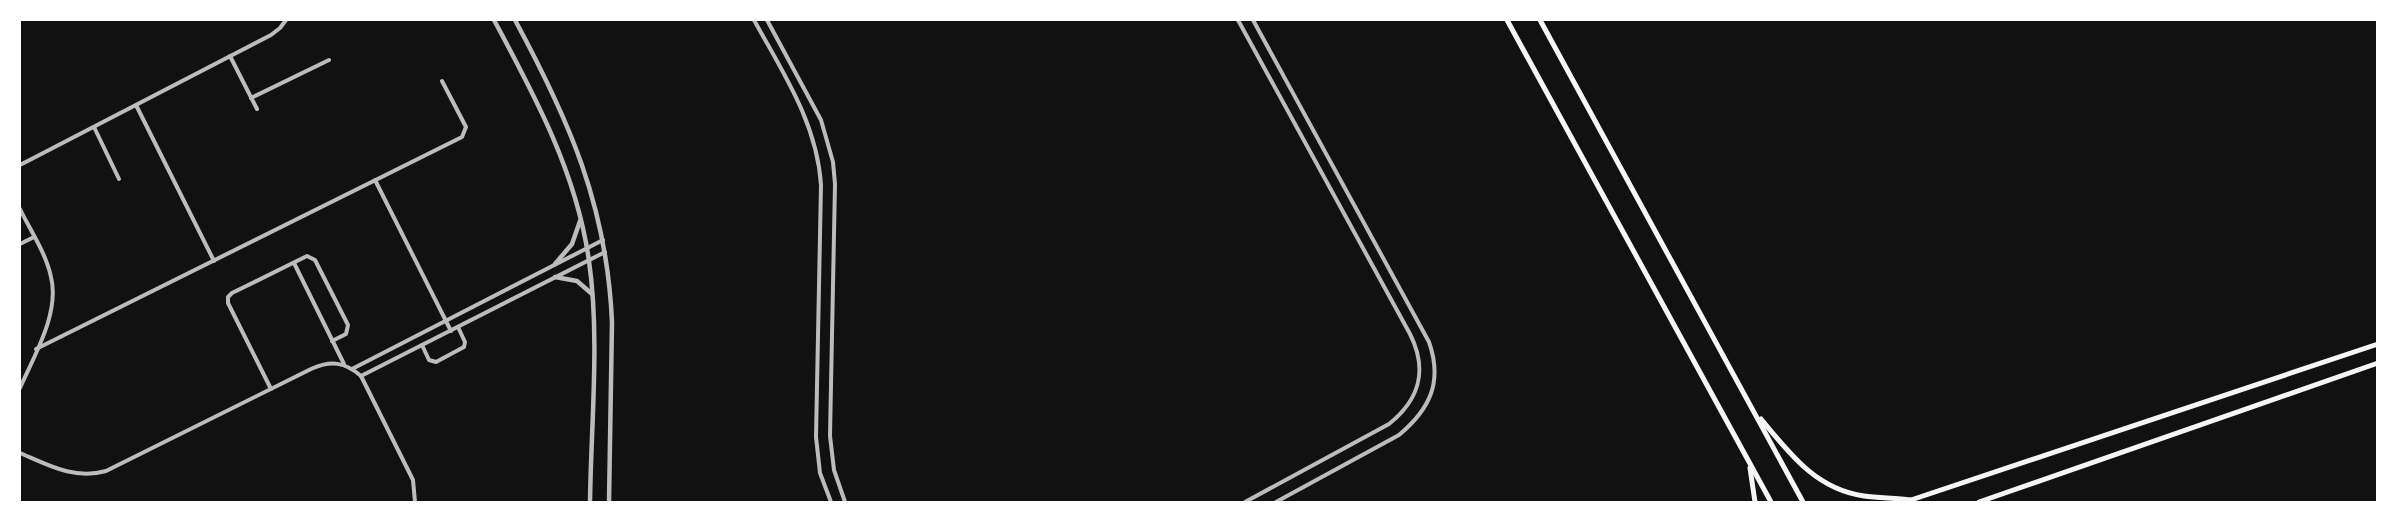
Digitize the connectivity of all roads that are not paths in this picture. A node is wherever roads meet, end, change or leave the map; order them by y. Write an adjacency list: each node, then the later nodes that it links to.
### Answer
1 (286, 20): 10 (street)
2 (494, 20): 21 (street)
3 (515, 20): 23 (street)
4 (754, 20): 53 (street)
5 (767, 20): 54 (street)
6 (1238, 20): 55 (street)
7 (1253, 20): 56 (street)
8 (1507, 20): 48 (main road)
9 (1540, 20): 46 (main road)
10 (230, 57): 13 (street); 14 (street)
11 (329, 60): 13 (street)
12 (442, 81): 19 (street)
13 (251, 99): 15 (street)
14 (136, 105): 16 (street); 28 (street)
15 (257, 110)
16 (94, 127): 17 (street); 18 (street)
17 (20, 165)
18 (119, 179)
19 (375, 180): 28 (street); 33 (street)
20 (20, 208): 22 (street)
21 (581, 219): 25 (street); 30 (street)
22 (34, 237): 24 (street); 39 (street)
23 (603, 239): 25 (street); 26 (street)
24 (20, 244)
25 (587, 248): 27 (street); 30 (street)
26 (606, 252): 27 (street); 52 (street)
27 (589, 260): 31 (street); 32 (street)
28 (214, 261): 39 (street)
29 (294, 263): 36 (street); 36 (street); 45 (street)
30 (555, 264): 33 (street)
31 (555, 277): 32 (street); 34 (street)
32 (593, 296): 51 (street)
33 (446, 321): 35 (street); 42 (street)
34 (458, 327): 35 (street); 38 (street)
35 (451, 330): 38 (street)
36 (332, 341): 41 (street)
37 (2378, 344): 49 (main road)
38 (422, 345): 43 (street)
39 (36, 350): 44 (street)
40 (2378, 363): 61 (main road)
41 (344, 365): 42 (street); 45 (street)
42 (352, 369): 43 (street)
43 (361, 376): 50 (street)
44 (20, 388)
45 (271, 389): 47 (street)
46 (1752, 408): 49 (main road); 59 (main road)
47 (20, 453)
48 (1750, 463): 57 (main road); 58 (main road)
49 (1912, 500): 60 (main road)
50 (415, 502)
51 (590, 502)
52 (609, 502)
53 (831, 502)
54 (845, 502)
55 (1245, 502)
56 (1276, 502)
57 (1755, 502)
58 (1771, 502)
59 (1803, 502)
60 (1905, 502)
61 (1979, 502)

